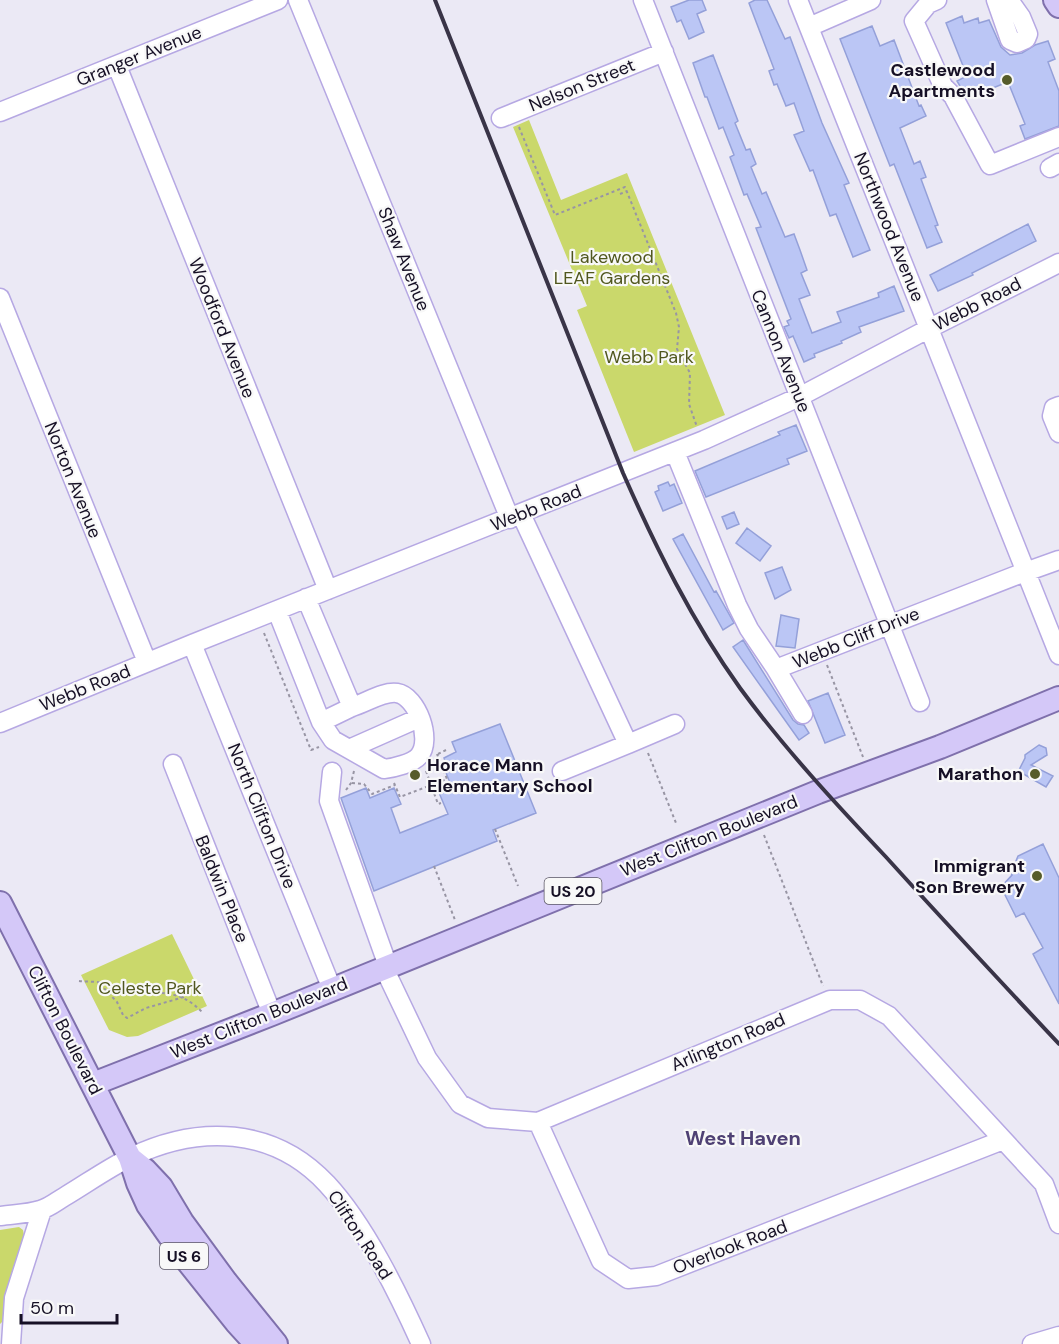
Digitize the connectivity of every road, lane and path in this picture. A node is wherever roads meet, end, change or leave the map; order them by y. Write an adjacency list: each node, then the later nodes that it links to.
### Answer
1 (278, 0): 13 (street, Granger Avenue)
2 (298, 0): 29 (street, Shaw Avenue)
3 (643, 0): 12 (street, Cannon Avenue)
4 (798, 0): 11 (street, Northwood Avenue)
5 (871, 0): 11 (street)
6 (937, 0): 16 (street)
7 (996, 0): 8 (street)
8 (1009, 0)
9 (1055, 0): 10 (main road)
10 (1059, 6)
11 (809, 27): 23 (street, Northwood Avenue)
12 (664, 52): 15 (street, Nelson Street); 24 (street, Cannon Avenue)
13 (117, 66): 14 (street, Granger Avenue); 32 (street, Woodford Avenue)
14 (0, 112)
15 (509, 120): 17 (path)
16 (1059, 137)
17 (627, 191): 18 (path); 20 (path)
18 (620, 194)
19 (1059, 263): 23 (street, Webb Road)
20 (665, 285): 21 (path); 27 (path)
21 (660, 286)
22 (0, 297): 39 (street, Norton Avenue)
23 (930, 328): 24 (street, Webb Road); 31 (street, Northwood Avenue)
24 (800, 397): 27 (street, Webb Road); 35 (street, Cannon Avenue)
25 (1059, 406): 26 (street)
26 (1059, 433)
27 (704, 440): 28 (street, Webb Road)
28 (675, 452): 29 (street, Webb Road); 40 (street, Webb Cliff Drive)
29 (516, 516): 32 (street, Webb Road); 49 (street, Shaw Avenue)
30 (1059, 560): 31 (street, Webb Cliff Drive)
31 (1027, 572): 35 (street, Webb Cliff Drive); 38 (street, Northwood Avenue)
32 (328, 590): 33 (street, Webb Road)
33 (306, 598): 34 (street, Webb Road); 43 (street)
34 (277, 611): 36 (street, Webb Road); 46 (street)
35 (888, 625): 37 (street, Webb Cliff Drive); 41 (street, Cannon Avenue)
36 (192, 644): 39 (street, Webb Road); 72 (street, North Clifton Drive)
37 (821, 651): 40 (street, Webb Cliff Drive); 52 (path)
38 (1059, 655)
39 (147, 662): 47 (street, Webb Road)
40 (776, 669): 44 (street)
41 (920, 702)
42 (1057, 703): 68 (main road, West Clifton Boulevard / US 20)
43 (352, 707): 45 (street); 46 (street)
44 (803, 714)
45 (419, 718): 50 (street); 50 (street)
46 (321, 722): 50 (street)
47 (0, 723)
48 (675, 724): 49 (street)
49 (635, 741): 55 (street); 62 (path)
50 (348, 749)
51 (437, 754): 60 (path)
52 (863, 758)
53 (173, 764): 76 (street, Baldwin Place)
54 (426, 770): 60 (path)
55 (562, 771)
56 (332, 772): 69 (street, Arlington Road)
57 (392, 776): 59 (path)
58 (351, 783): 59 (path)
59 (395, 785): 60 (path)
60 (432, 785): 61 (path)
61 (441, 803)
62 (675, 823)
63 (495, 829): 66 (path)
64 (764, 835): 73 (path)
65 (434, 866): 68 (path)
66 (518, 886)
67 (0, 903): 79 (main road, Clifton Boulevard / US 6)
68 (462, 936): 69 (main road, West Clifton Boulevard / US 20)
69 (386, 967): 72 (main road, West Clifton Boulevard / US 20); 80 (street, Arlington Road)
70 (79, 981): 71 (path)
71 (99, 982): 74 (path); 77 (path)
72 (332, 989): 76 (main road, West Clifton Boulevard / US 20)
73 (824, 989)
74 (184, 997): 75 (path); 77 (path)
75 (203, 1012)
76 (272, 1014): 79 (main road, West Clifton Boulevard / US 20)
77 (128, 1017): 78 (path)
78 (131, 1022)
79 (93, 1084): 82 (main road, Clifton Boulevard / US 6)
80 (538, 1122): 81 (street, Arlington Road); 81 (street, Overlook Road)
81 (1003, 1140): 85 (street, Arlington Road)
82 (130, 1158): 83 (street, Clifton Road); 88 (main road, Clifton Boulevard / US 6); 89 (main road, Clifton Boulevard / US 6); 90 (street, Clifton Road)
83 (42, 1210): 84 (street, Clifton Road); 87 (street)
84 (0, 1216)
85 (1059, 1224)
86 (1059, 1336): 91 (street)
87 (11, 1344)
88 (256, 1344)
89 (276, 1344)
90 (421, 1344)
91 (1032, 1344)

